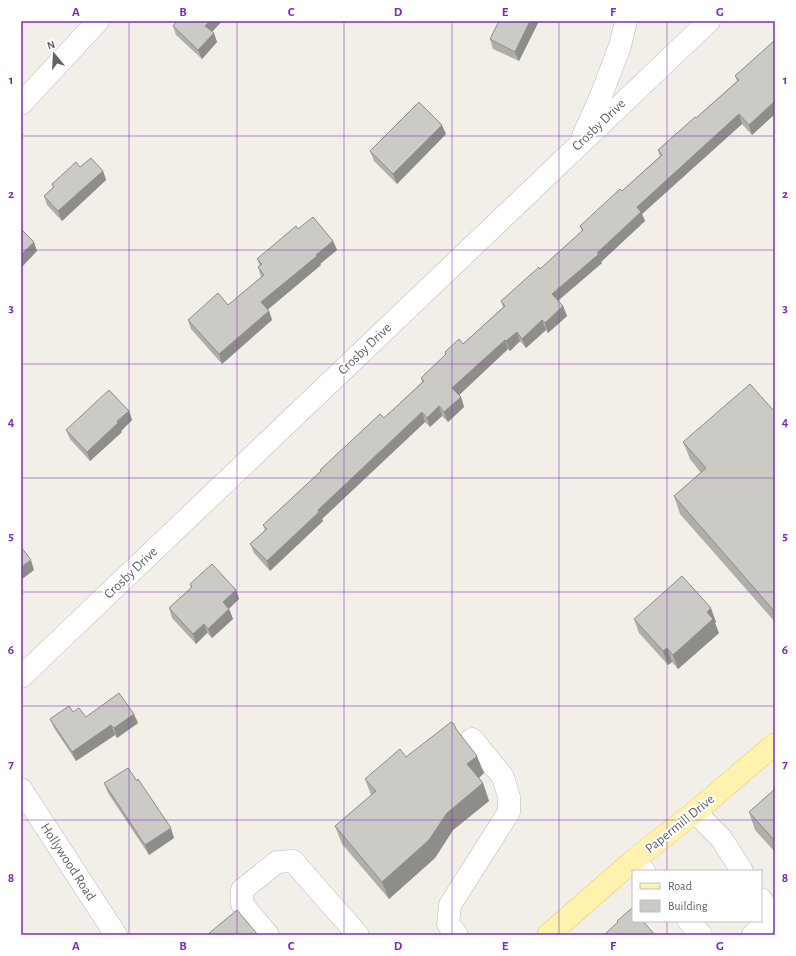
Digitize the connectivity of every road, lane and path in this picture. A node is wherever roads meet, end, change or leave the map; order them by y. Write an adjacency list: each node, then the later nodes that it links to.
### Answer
1 (98, 21): 4 (street)
2 (626, 21): 5 (street)
3 (709, 21): 5 (street, Crosby Drive)
4 (21, 104)
5 (579, 145): 6 (street, Crosby Drive)
6 (21, 678)
7 (472, 739): 19 (street)
8 (775, 744): 10 (main road, Papermill Drive)
9 (21, 789): 16 (street, Hollywood Road)
10 (695, 812): 11 (main road, Papermill Drive); 12 (street)
11 (639, 866)
12 (741, 870)
13 (632, 871): 20 (main road, Papermill Drive)
14 (762, 900): 22 (street)
15 (690, 922): 21 (street)
16 (116, 935)
17 (268, 935): 18 (street)
18 (358, 935)
19 (457, 935)
20 (548, 935)
21 (701, 935)
22 (753, 935)

